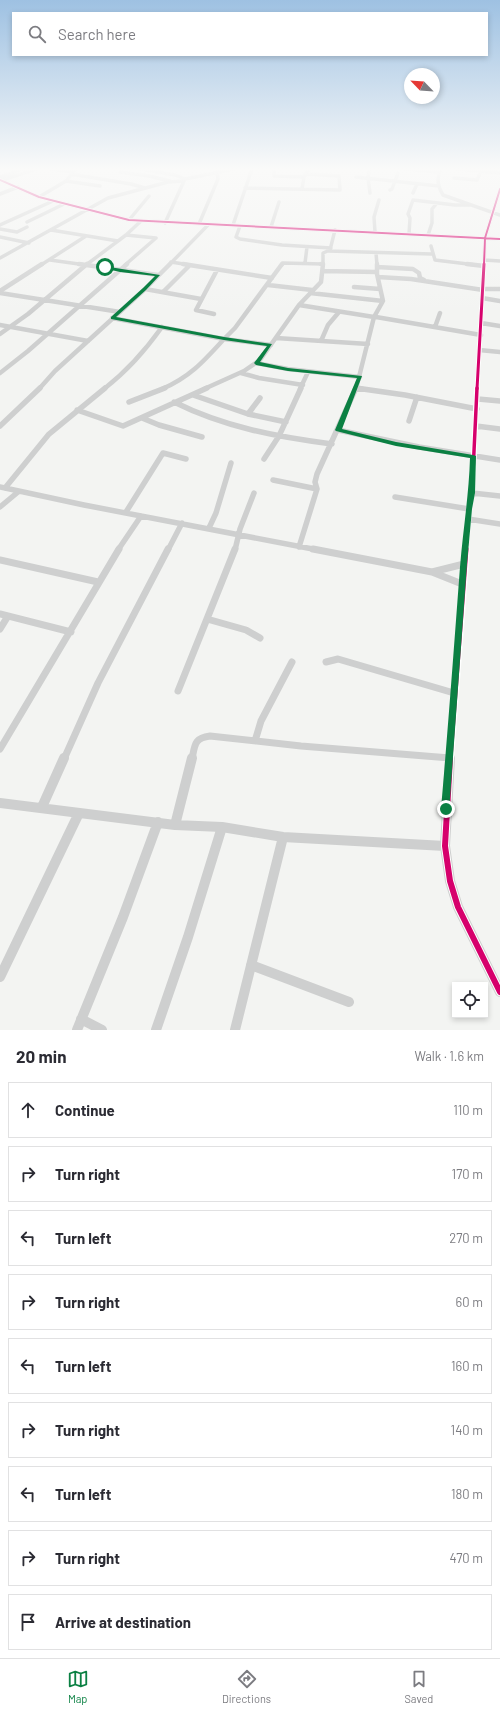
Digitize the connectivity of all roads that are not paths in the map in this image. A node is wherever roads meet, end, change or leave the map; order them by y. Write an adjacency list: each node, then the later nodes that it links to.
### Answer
1 (18, 217): 20 (street)
2 (37, 217): 16 (street)
3 (72, 217): 26 (street)
4 (117, 217): 14 (street)
5 (131, 217): 14 (street)
6 (167, 217): 17 (street)
7 (202, 217): 18 (street)
8 (236, 217): 21 (street)
9 (274, 217): 24 (street)
10 (374, 217): 28 (street)
11 (410, 217): 29 (street)
12 (431, 217): 30 (street)
13 (492, 217): 34 (street)
14 (129, 220): 15 (street)
15 (141, 221): 17 (street); 32 (street)
16 (27, 222)
17 (165, 222): 18 (street)
18 (199, 224): 19 (street)
19 (209, 224): 21 (street); 47 (street)
20 (0, 225)
21 (233, 225): 22 (street)
22 (240, 226): 24 (street); 39 (street)
23 (27, 227): 25 (street)
24 (271, 227): 27 (street)
25 (0, 229)
26 (52, 230): 31 (street); 37 (street)
27 (334, 230): 28 (street); 40 (street)
28 (375, 232): 29 (street)
29 (409, 234): 30 (street)
30 (428, 235): 34 (street)
31 (86, 236): 36 (street); 45 (street)
32 (126, 236): 36 (street); 55 (street)
33 (0, 237): 37 (street)
34 (485, 238): 35 (street); 49 (street)
35 (500, 239)
36 (118, 241): 51 (street)
37 (29, 243): 42 (street)
38 (431, 246): 43 (street)
39 (307, 247): 40 (street); 48 (street)
40 (329, 249): 41 (street); 50 (street)
41 (376, 253): 43 (street); 53 (street)
42 (2, 254): 44 (street)
43 (432, 254): 49 (street)
44 (0, 258)
45 (50, 260): 51 (street); 67 (street)
46 (500, 261): 49 (street)
47 (171, 262): 52 (street); 57 (street)
48 (305, 263): 50 (street); 59 (street)
49 (484, 263): 65 (street)
50 (323, 264): 56 (street)
51 (86, 265): 55 (street); 72 (street)
52 (189, 266): 54 (street); 68 (street)
53 (377, 269): 56 (street); 58 (street); 60 (street)
54 (217, 270): 59 (street); 71 (street)
55 (120, 271): 57 (street); 76 (street)
56 (323, 271): 69 (street)
57 (158, 275): 63 (street)
58 (378, 277): 60 (street); 64 (street)
59 (272, 278): 61 (street)
60 (425, 280): 65 (street)
61 (268, 284): 69 (street); 93 (street)
62 (354, 287): 64 (street)
63 (145, 289): 68 (street); 77 (street)
64 (380, 289): 73 (street)
65 (483, 289): 66 (street); 70 (street)
66 (500, 289)
67 (0, 292): 72 (street)
68 (164, 292): 71 (street)
69 (311, 292): 73 (street); 75 (street)
70 (482, 298): 74 (street); 83 (street)
71 (201, 299): 80 (street)
72 (44, 300): 76 (street); 85 (street)
73 (383, 301): 81 (street)
74 (500, 301)
75 (299, 305): 78 (street); 92 (street)
76 (80, 306): 77 (street); 90 (street)
77 (120, 312): 82 (street)
78 (339, 312): 81 (street); 95 (street)
79 (440, 313): 88 (street)
80 (214, 314)
81 (375, 317): 88 (street); 96 (street)
82 (112, 318): 87 (street); 94 (street)
83 (481, 323): 86 (street); 91 (street)
84 (0, 325): 85 (street)
85 (10, 326): 89 (street); 90 (street)
86 (500, 326)
87 (162, 327): 93 (street); 115 (street)
88 (435, 327): 91 (street)
89 (0, 334)
90 (48, 334): 94 (street); 102 (street)
91 (481, 335): 98 (street)
92 (276, 338): 95 (street); 97 (street)
93 (224, 339): 97 (street); 112 (street)
94 (88, 341): 120 (street)
95 (321, 341): 96 (street)
96 (368, 344): 104 (street)
97 (271, 345): 100 (street)
98 (479, 350): 99 (street); 110 (street)
99 (500, 352)
100 (256, 363): 101 (street); 103 (street)
101 (308, 372): 104 (street); 105 (street)
102 (0, 373)
103 (241, 373): 105 (street); 107 (street)
104 (360, 377): 106 (street)
105 (303, 385): 119 (street)
106 (356, 388): 108 (street); 123 (street)
107 (193, 395): 113 (street); 116 (street)
108 (417, 397): 114 (street); 118 (street)
109 (260, 398): 116 (street)
110 (478, 399): 111 (street); 114 (street)
111 (500, 401)
112 (129, 402)
113 (174, 402): 117 (street); 124 (street)
114 (477, 409): 121 (street)
115 (77, 410): 117 (street); 133 (street)
116 (248, 414): 119 (street)
117 (142, 418): 125 (street)
118 (409, 421)
119 (286, 422): 124 (street)
120 (0, 426)
121 (476, 426): 122 (street); 127 (street)
122 (500, 429)
123 (338, 430): 126 (street); 127 (street)
124 (279, 436): 126 (street); 129 (street)
125 (202, 437)
126 (332, 444): 134 (street)
127 (473, 456): 130 (street); 137 (street)
128 (186, 458): 142 (street)
129 (264, 459)
130 (500, 460)
131 (231, 463): 147 (street)
132 (273, 480): 134 (street)
133 (2, 488): 135 (street)
134 (317, 489): 149 (street)
135 (18, 492): 140 (street); 142 (street)
136 (254, 492): 148 (street)
137 (472, 493): 138 (street); 141 (street)
138 (500, 496)
139 (395, 497): 141 (street)
140 (0, 507)
141 (469, 509): 144 (street)
142 (126, 512): 143 (street)
143 (141, 516): 145 (street); 153 (street)
144 (468, 519): 146 (street); 151 (street)
145 (182, 523): 147 (street); 169 (street)
146 (500, 524)
147 (208, 528): 148 (street)
148 (240, 535): 149 (street); 157 (street)
149 (299, 547): 152 (street)
150 (0, 560): 153 (street)
151 (464, 564): 152 (street); 154 (street)
152 (432, 572): 154 (street)
153 (98, 582): 159 (street)
154 (462, 584): 164 (street)
155 (0, 614): 156 (street)
156 (8, 616): 158 (street); 159 (street)
157 (207, 619): 160 (street); 163 (street)
158 (0, 628)
159 (71, 632): 166 (street)
160 (260, 638)
161 (292, 662): 165 (street)
162 (326, 662): 164 (street)
163 (178, 691)
164 (454, 693): 167 (street)
165 (255, 741): 167 (street); 172 (street)
166 (0, 749)
167 (450, 758): 175 (street)
168 (0, 803): 169 (street)
169 (42, 807): 170 (street)
170 (79, 813): 171 (street); 177 (street)
171 (158, 822): 172 (street); 180 (street)
172 (175, 825): 173 (street)
173 (222, 827): 174 (street); 183 (street)
174 (283, 837): 175 (street); 176 (street)
175 (445, 846): 178 (street)
176 (251, 965): 179 (street); 184 (street)
177 (0, 977)
178 (500, 992)
179 (349, 1002)
180 (81, 1019): 181 (street); 182 (street)
181 (77, 1030)
182 (102, 1030)
183 (156, 1030)
184 (234, 1030)

